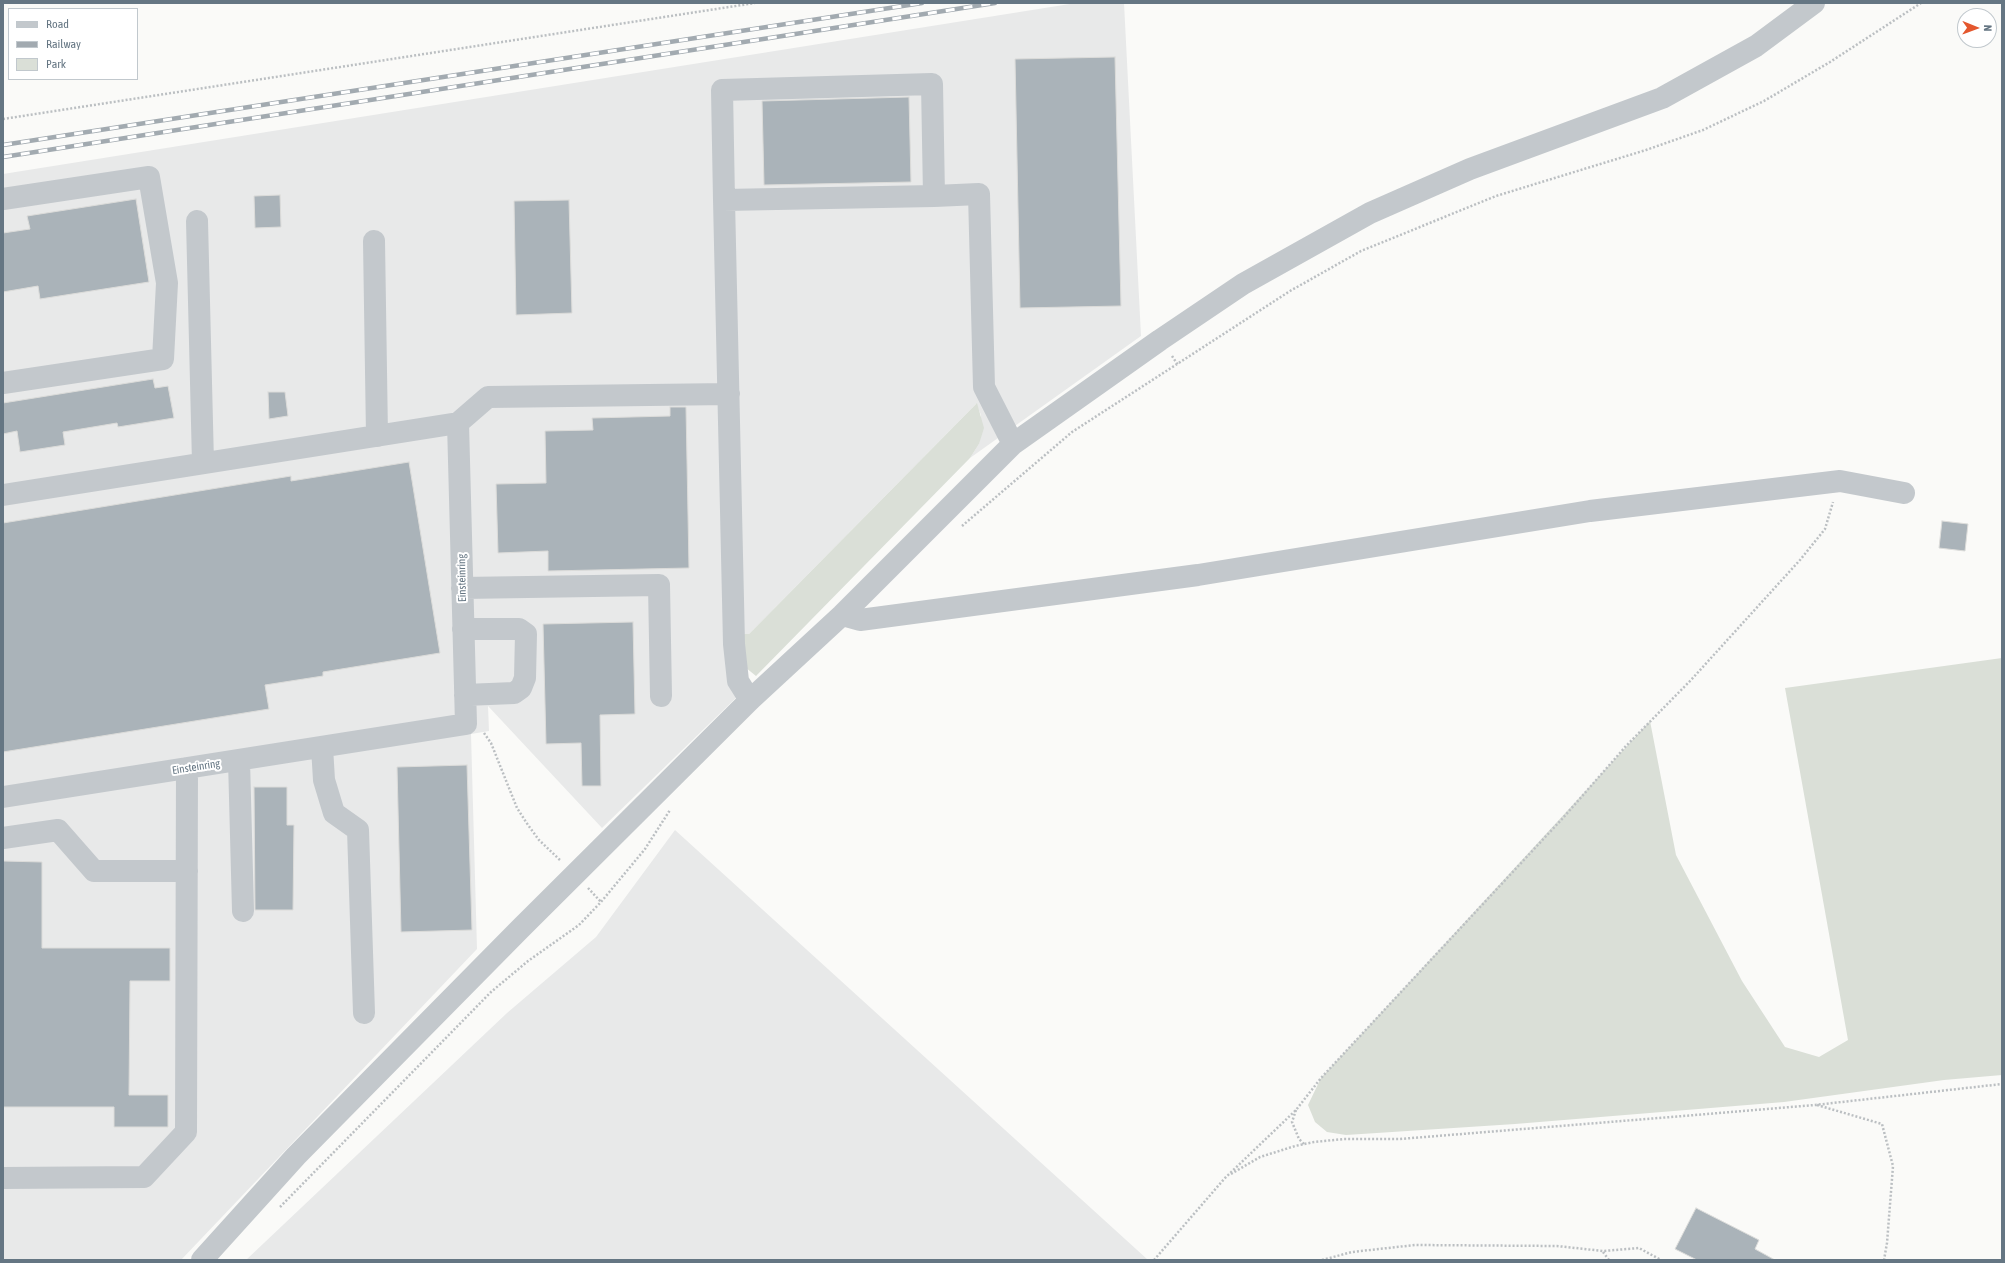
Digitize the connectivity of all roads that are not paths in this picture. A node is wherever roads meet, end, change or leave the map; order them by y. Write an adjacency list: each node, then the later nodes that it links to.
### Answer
1 (1814, 3): 11 (street)
2 (934, 196): 4 (street); 4 (street); 11 (street)
3 (3, 199): 7 (street)
4 (724, 200): 8 (street)
5 (197, 221): 12 (street)
6 (374, 241): 10 (street)
7 (3, 383)
8 (729, 394): 9 (street); 20 (street)
9 (458, 423): 10 (street); 15 (street, Einsteinring)
10 (377, 436): 12 (street)
11 (1014, 444): 16 (street)
12 (203, 463): 14 (street)
13 (1904, 493): 16 (street)
14 (3, 495)
15 (462, 588): 17 (street, Einsteinring); 19 (street)
16 (842, 615): 20 (street)
17 (463, 629): 18 (street, Einsteinring); 18 (street)
18 (465, 695): 21 (street, Einsteinring)
19 (661, 696)
20 (750, 700): 30 (street)
21 (322, 747): 22 (street, Einsteinring); 28 (street)
22 (239, 760): 23 (street, Einsteinring); 27 (street)
23 (188, 768): 24 (street, Einsteinring); 26 (street)
24 (3, 797)
25 (3, 838): 26 (street)
26 (187, 871): 29 (street)
27 (244, 911)
28 (364, 1013)
29 (3, 1178)
30 (202, 1260)

